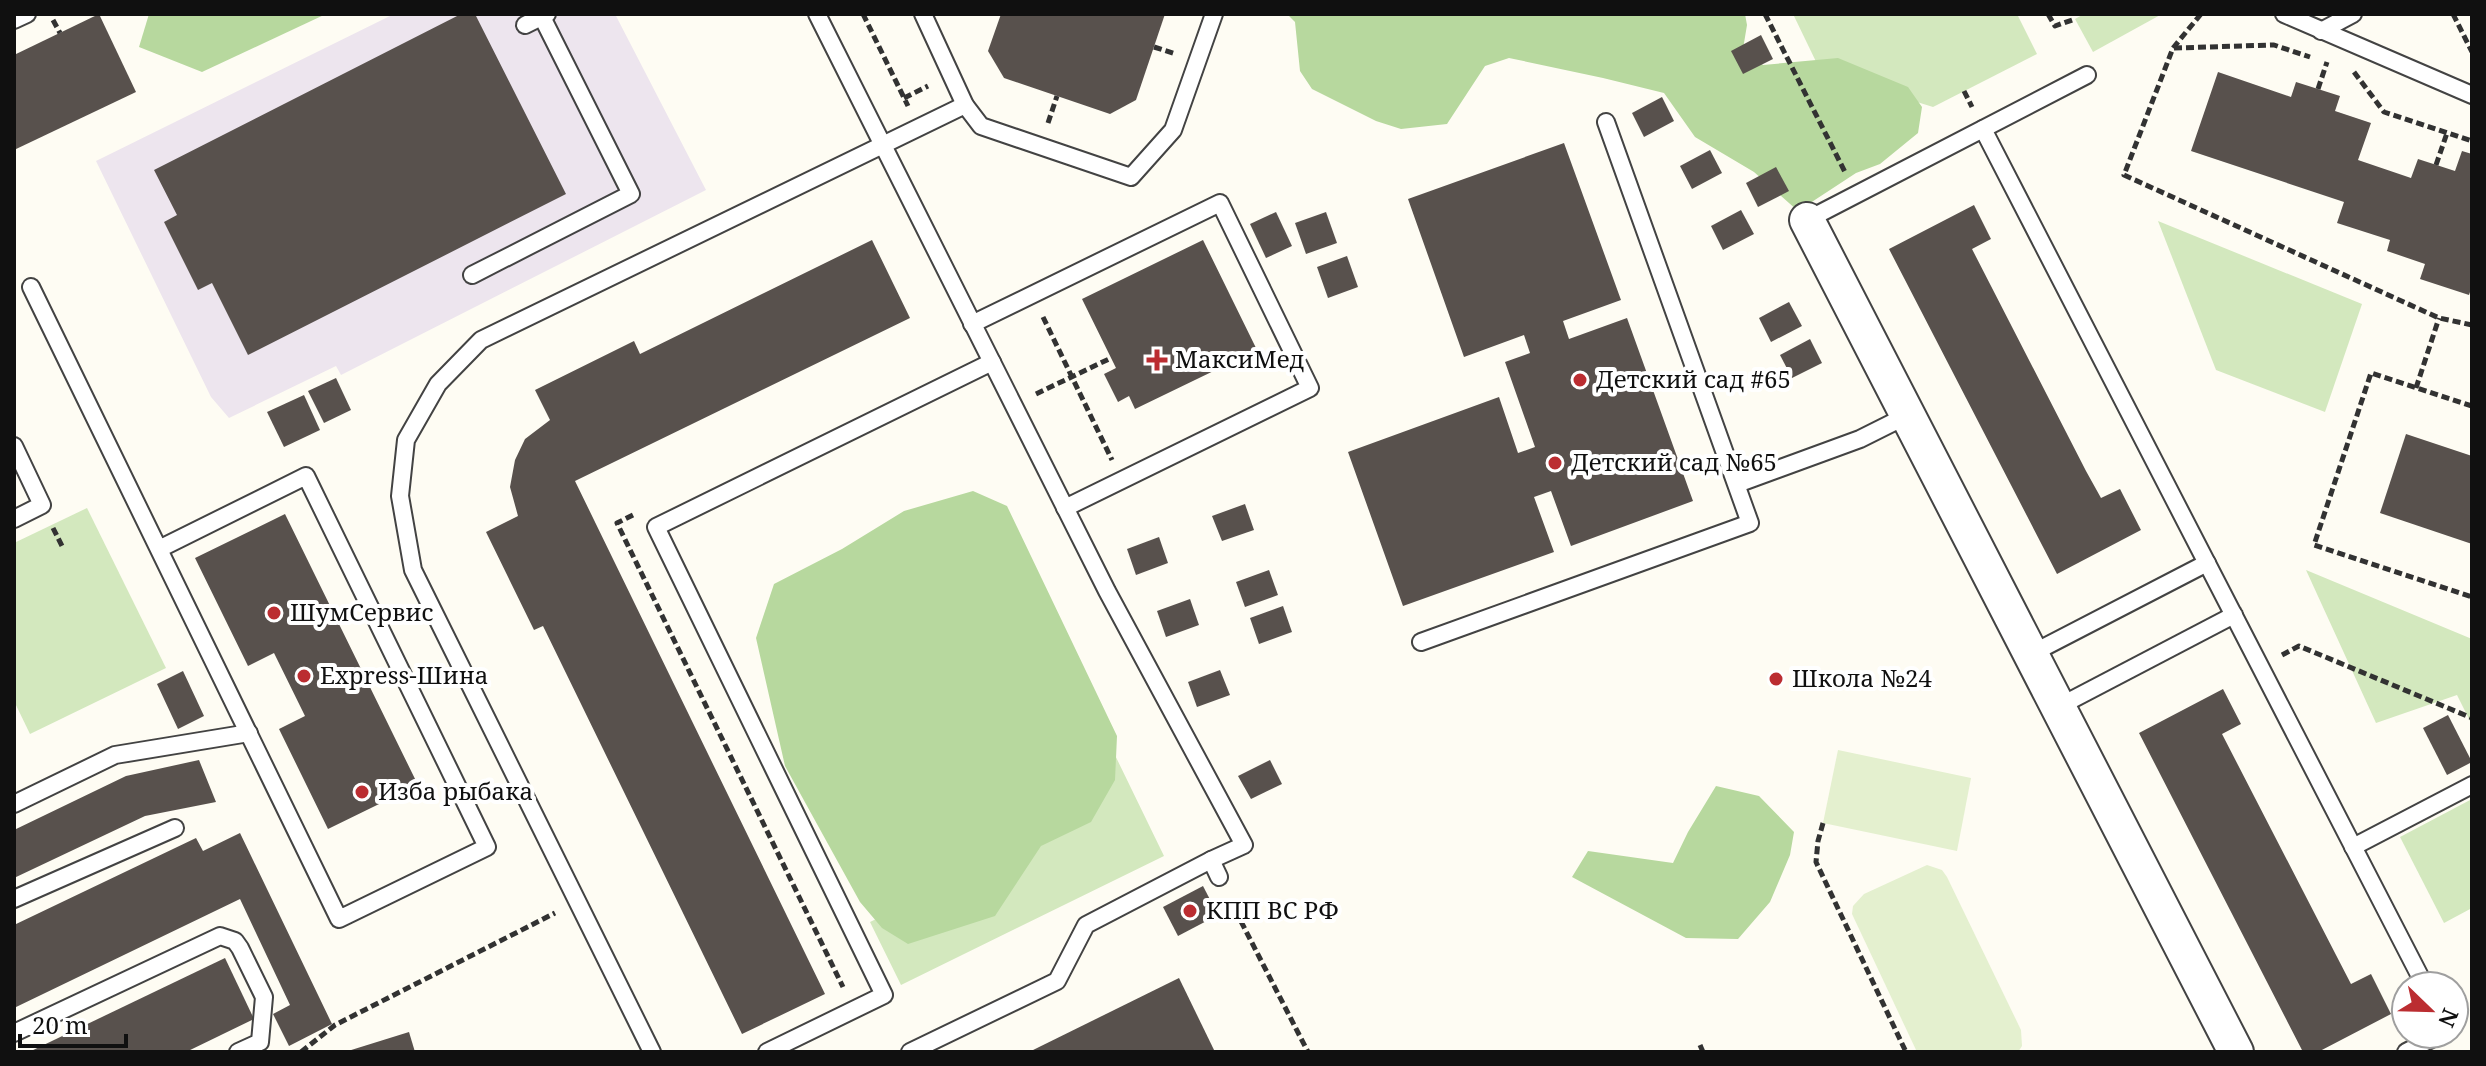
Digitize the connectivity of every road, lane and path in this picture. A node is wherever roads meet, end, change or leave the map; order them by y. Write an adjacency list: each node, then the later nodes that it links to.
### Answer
1 (27, 14): 15 (lane)
2 (50, 14): 18 (path)
3 (817, 14): 37 (lane)
4 (863, 14): 33 (path)
5 (923, 14): 30 (lane)
6 (1214, 14): 30 (lane)
7 (1765, 14): 39 (path)
8 (2048, 14): 14 (path)
9 (2201, 14): 21 (path)
10 (2284, 14): 17 (lane)
11 (2353, 14): 17 (lane)
12 (2453, 14): 23 (path)
13 (544, 15): 16 (lane); 41 (lane)
14 (2075, 19)
15 (14, 20)
16 (525, 25)
17 (2321, 31): 28 (lane)
18 (60, 33)
19 (2274, 45): 21 (path)
20 (1154, 47): 22 (path)
21 (2173, 48): 44 (path)
22 (1168, 52)
23 (2472, 52)
24 (2327, 62): 27 (path)
25 (2352, 71): 35 (path)
26 (2087, 75): 34 (lane)
27 (2318, 89)
28 (2472, 95)
29 (1057, 96): 32 (path)
30 (965, 105): 33 (lane)
31 (1606, 122): 56 (lane)
32 (1048, 124)
33 (919, 128): 37 (lane)
34 (1983, 129): 39 (lane); 61 (lane)
35 (2447, 133): 36 (path); 38 (path)
36 (2472, 141)
37 (883, 145): 45 (lane); 78 (lane)
38 (2436, 165)
39 (1857, 195): 40 (lane)
40 (1807, 220): 53 (street)
41 (472, 275)
42 (31, 287): 60 (lane)
43 (1032, 295): 45 (lane); 49 (path); 55 (lane)
44 (2439, 318): 46 (path); 50 (path)
45 (972, 324): 48 (lane)
46 (2472, 325)
47 (1111, 358): 49 (path)
48 (992, 362): 51 (lane); 80 (lane)
49 (1072, 377): 51 (path); 55 (path)
50 (2416, 388): 52 (path); 62 (path)
51 (1014, 405): 57 (lane)
52 (2472, 406)
53 (1908, 415): 56 (lane); 66 (street)
54 (14, 446): 59 (lane)
55 (1122, 480): 57 (lane)
56 (1737, 484): 64 (lane)
57 (1065, 508): 75 (lane)
58 (645, 509): 80 (path)
59 (14, 519)
60 (159, 549): 69 (lane); 69 (lane)
61 (2207, 563): 63 (lane); 66 (lane)
62 (2472, 597)
63 (2234, 615): 67 (lane); 74 (lane)
64 (1421, 642)
65 (2299, 646): 68 (path)
66 (2031, 654): 67 (street)
67 (2058, 707): 91 (street)
68 (2472, 718)
69 (249, 733): 71 (lane)
70 (2472, 785): 74 (lane)
71 (14, 804)
72 (1823, 823): 90 (path)
73 (175, 828): 77 (lane)
74 (2353, 847): 79 (lane)
75 (1211, 860): 76 (lane); 87 (lane)
76 (1219, 877): 88 (path)
77 (14, 899)
78 (578, 902): 84 (path); 85 (lane)
79 (2417, 970)
80 (854, 1009): 86 (lane)
81 (14, 1033): 83 (lane)
82 (1700, 1045): 89 (path)
83 (238, 1052)
84 (301, 1052)
85 (652, 1052)
86 (767, 1052)
87 (910, 1052)
88 (1308, 1052)
89 (1703, 1052)
90 (1906, 1052)
91 (2236, 1052)

